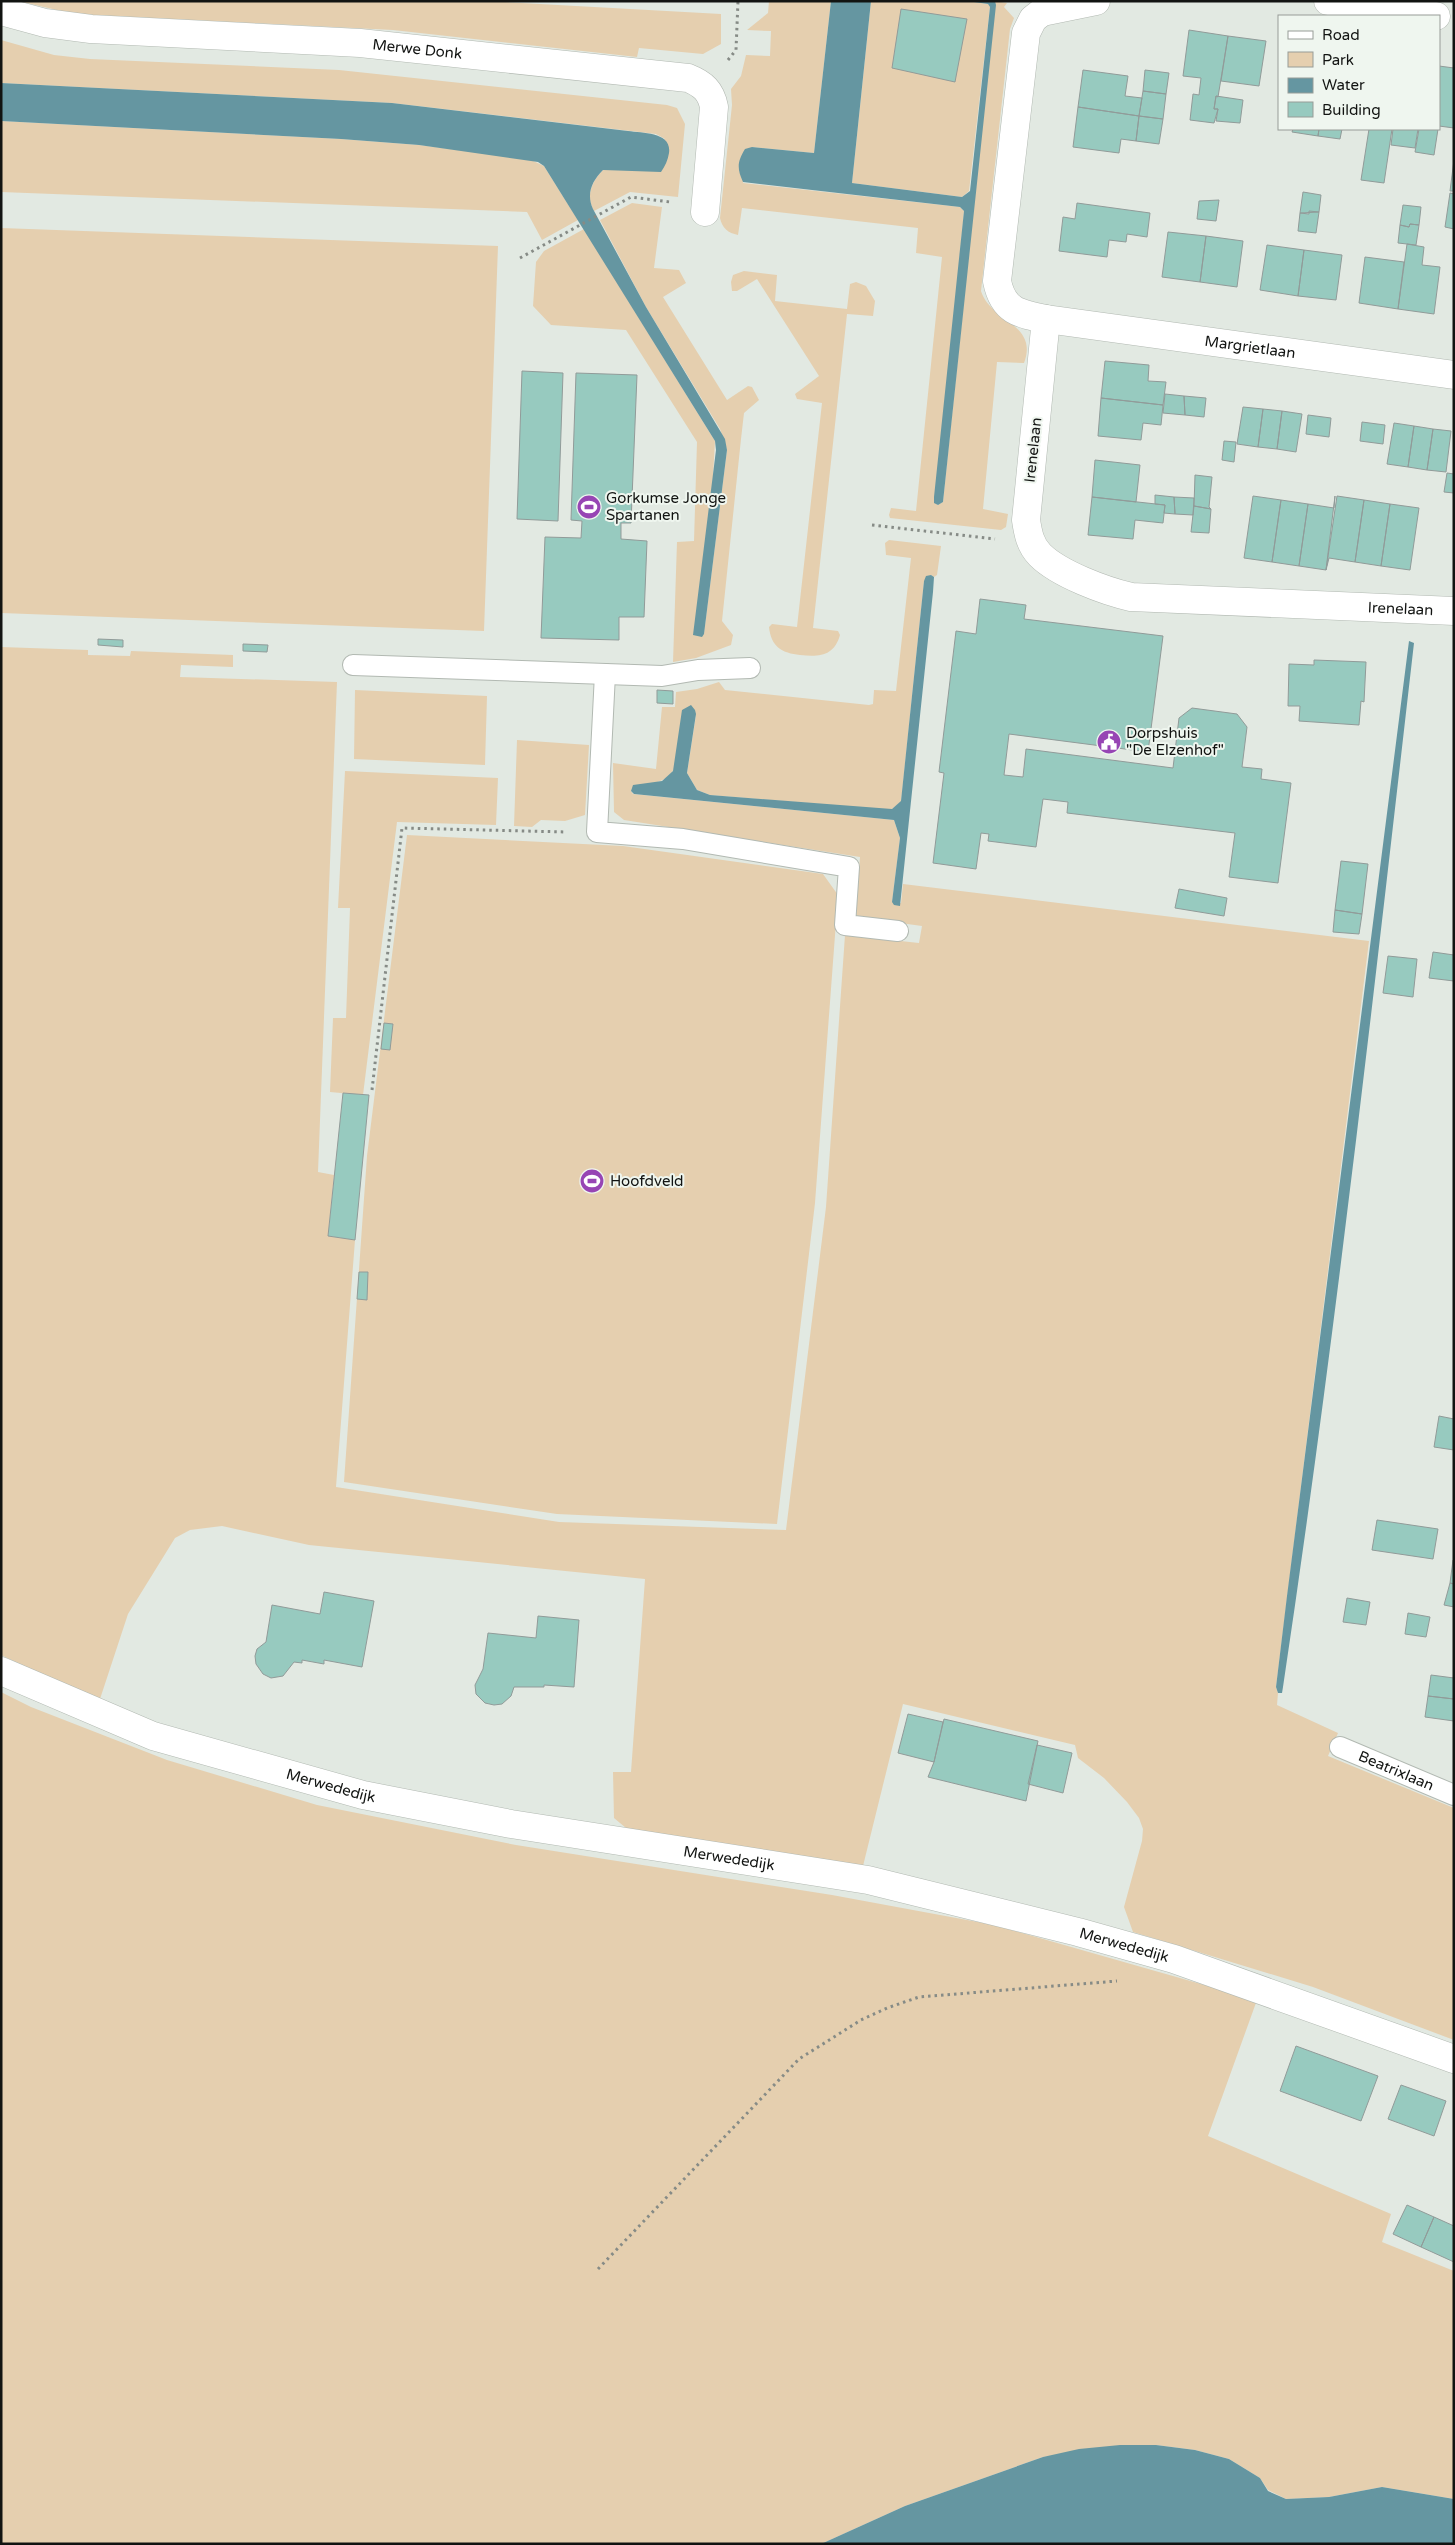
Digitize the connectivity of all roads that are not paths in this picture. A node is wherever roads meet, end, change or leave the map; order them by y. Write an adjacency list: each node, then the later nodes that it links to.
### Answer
1 (1096, 1): 8 (street)
2 (1328, 1): 4 (street)
3 (1, 11): 7 (street, Merwe Donk)
4 (1430, 15)
5 (1440, 17): 6 (street)
6 (1454, 19)
7 (704, 212)
8 (1046, 319): 9 (street, Margrietlaan); 10 (street, Irenelaan)
9 (1454, 375)
10 (1454, 611)
11 (353, 665): 13 (lane)
12 (750, 668): 13 (lane)
13 (605, 674): 14 (lane)
14 (898, 931)
15 (1, 1671): 18 (street, Merwededijk)
16 (1340, 1747): 17 (lane, Beatrixlaan)
17 (1454, 1795)
18 (1454, 2059)

